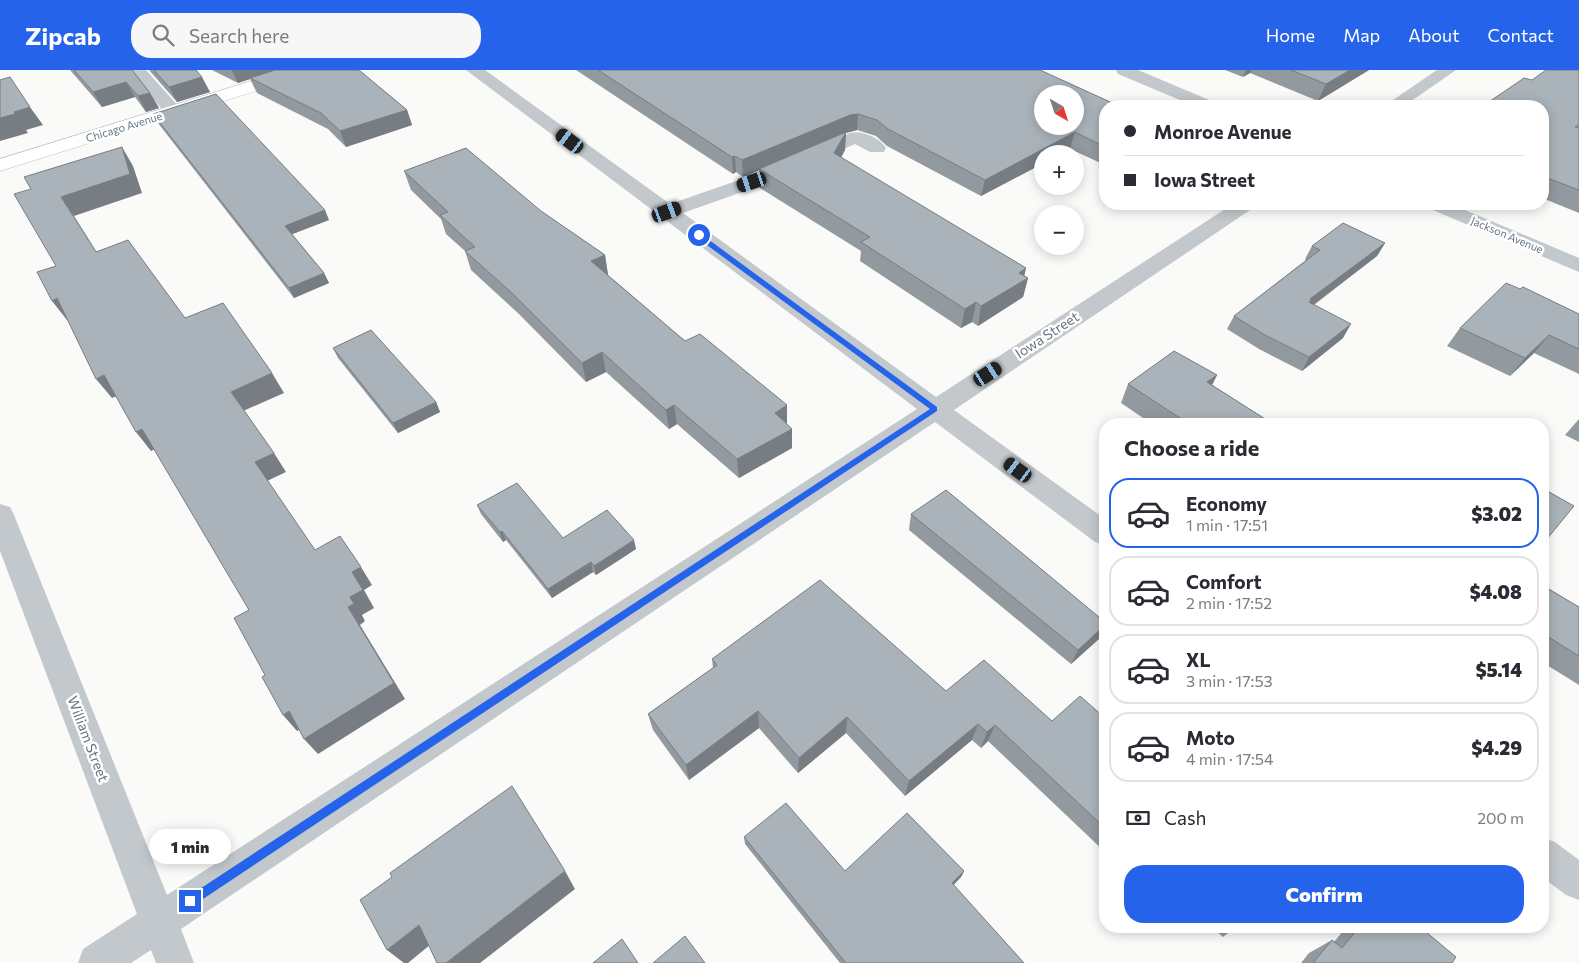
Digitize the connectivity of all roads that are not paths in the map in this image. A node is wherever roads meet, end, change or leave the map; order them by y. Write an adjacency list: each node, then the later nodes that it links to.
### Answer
1 (138, 70): 8 (street)
2 (304, 70): 8 (main road, Chicago Avenue)
3 (474, 70): 13 (street)
4 (1124, 70): 6 (street)
5 (1448, 70): 7 (street)
6 (1194, 100)
7 (1402, 100)
8 (173, 111): 10 (main road, Chicago Avenue)
9 (877, 148): 13 (street)
10 (0, 165)
11 (1237, 210): 15 (street, Iowa Street)
12 (1448, 210): 14 (street, Jackson Avenue)
13 (667, 212): 15 (street)
14 (1579, 266)
15 (935, 409): 17 (street); 20 (street, Iowa Street)
16 (0, 515): 20 (street, William Street)
17 (1099, 530)
18 (1549, 861): 19 (street)
19 (1579, 882)
20 (159, 922): 21 (street, Iowa Street); 22 (street, William Street)
21 (97, 963)
22 (175, 963)

